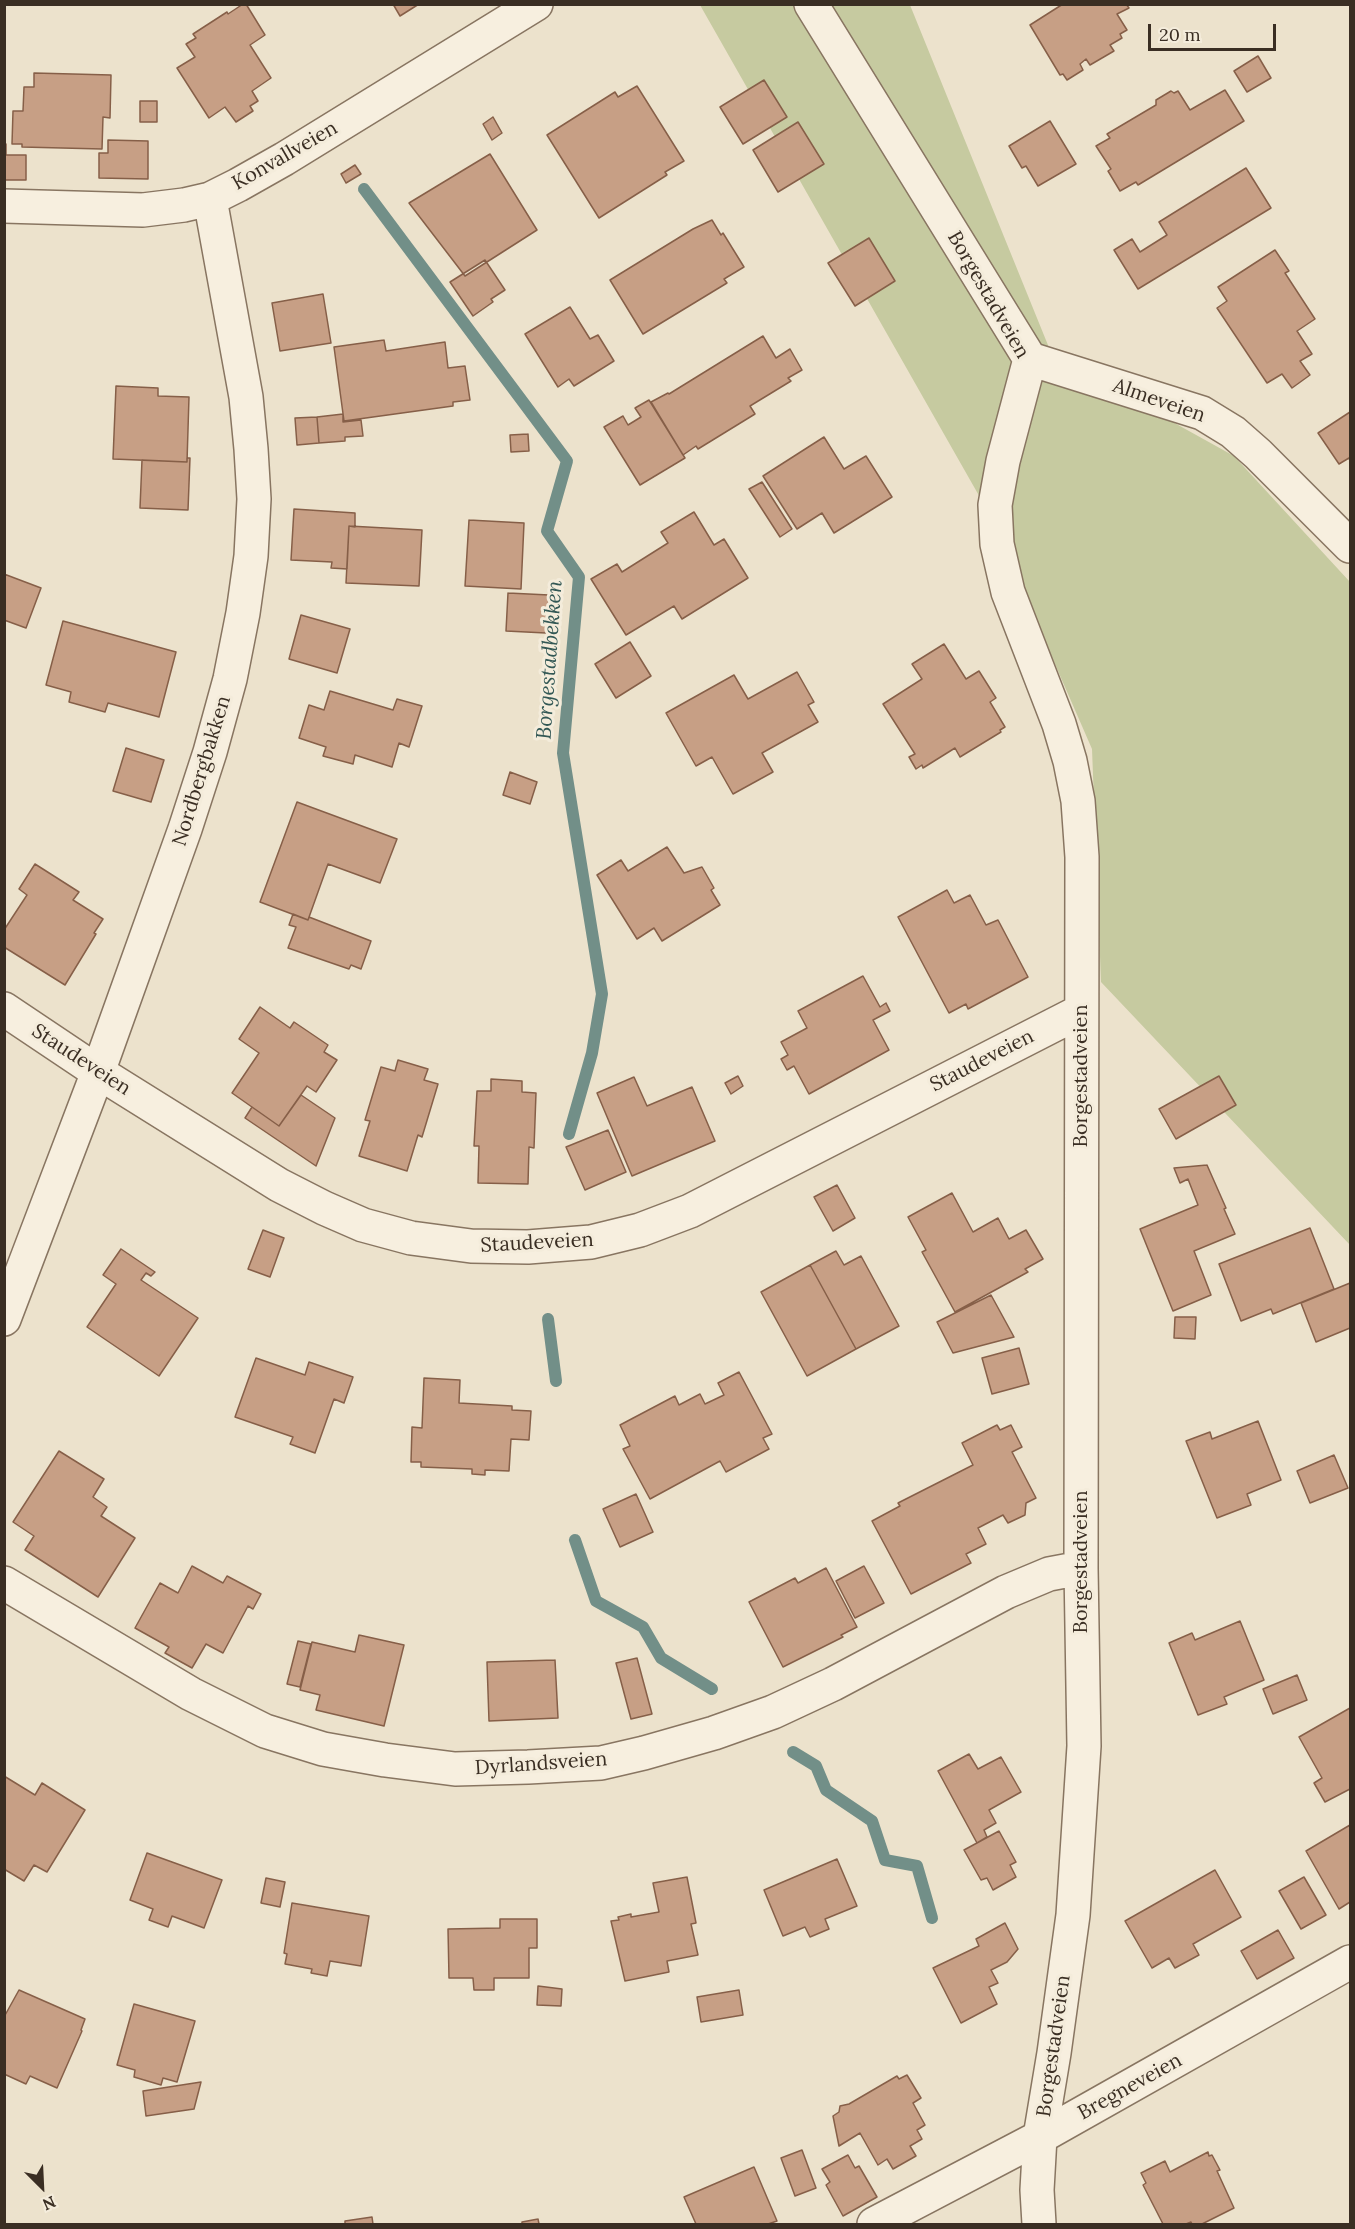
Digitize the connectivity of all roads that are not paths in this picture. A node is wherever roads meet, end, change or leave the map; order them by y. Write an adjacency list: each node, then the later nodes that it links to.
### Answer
1 (536, 4): 3 (street, Konvallveien)
2 (811, 4): 5 (street, Borgestadveien)
3 (210, 199): 4 (street, Konvallveien); 9 (street, Nordbergbakken)
4 (4, 207)
5 (1030, 359): 6 (street, Almeveien); 8 (street, Borgestadveien)
6 (1350, 546)
7 (4, 1009): 9 (street, Staudeveien)
8 (1081, 1011): 9 (street, Staudeveien); 11 (street, Borgestadveien)
9 (98, 1072): 10 (street, Nordbergbakken)
10 (4, 1319)
11 (1081, 1568): 12 (street, Dyrlandsveien); 14 (street, Borgestadveien)
12 (4, 1583)
13 (1350, 1962): 14 (street, Bregneveien)
14 (1040, 2137): 15 (street, Bregneveien); 16 (street, Borgestadveien)
15 (874, 2224)
16 (1039, 2224)

